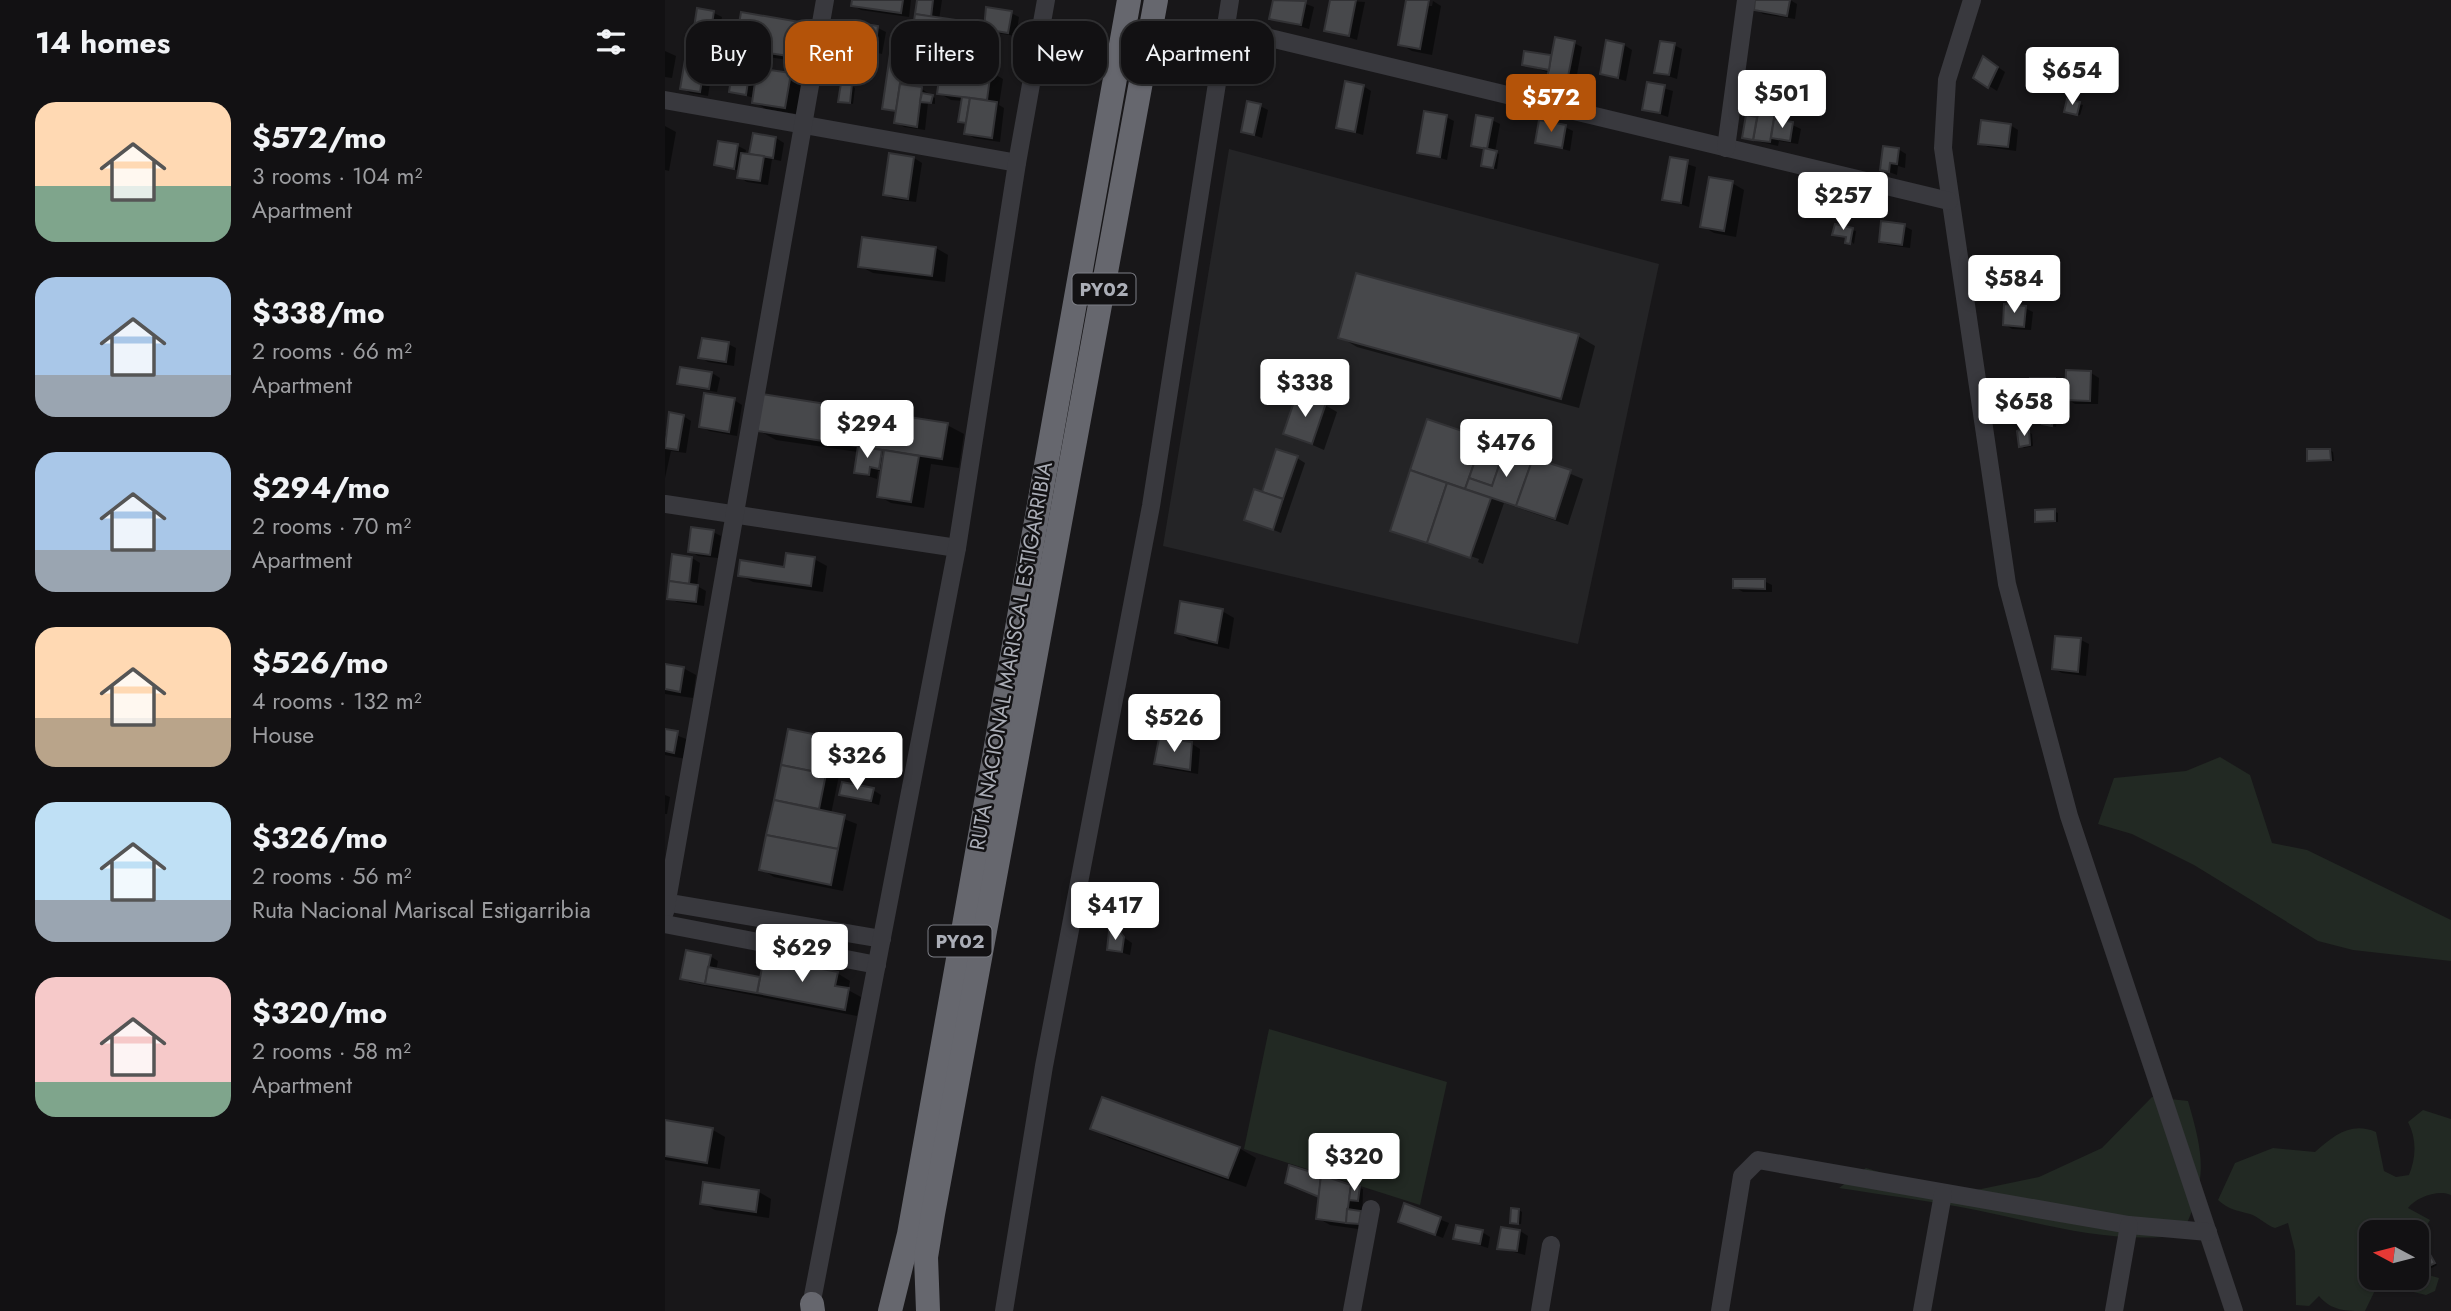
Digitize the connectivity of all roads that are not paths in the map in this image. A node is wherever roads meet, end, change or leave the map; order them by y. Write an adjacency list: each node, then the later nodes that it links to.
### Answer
1 (825, 0): 12 (street)
2 (1046, 0): 14 (street)
3 (1129, 0): 29 (highway, RUTA NACIONAL MARISCAL ESTIGARRIBIA / PY02)
4 (1156, 0): 30 (highway, RUTA NACIONAL MARISCAL ESTIGARRIBIA / PY02)
5 (1230, 0): 8 (street)
6 (1746, 0): 13 (street)
7 (1972, 0): 15 (street)
8 (1225, 21)
9 (1274, 39): 13 (street)
10 (1215, 84): 31 (street)
11 (665, 100): 12 (street)
12 (803, 125): 14 (street); 17 (street)
13 (1726, 148): 15 (street)
14 (1017, 163): 18 (street)
15 (1949, 201): 26 (street)
16 (665, 504): 17 (street)
17 (735, 517): 18 (street); 19 (street)
18 (957, 548): 21 (street)
19 (666, 905): 21 (street)
20 (665, 924): 22 (street)
21 (882, 939): 22 (street)
22 (877, 965): 28 (street)
23 (1943, 1194): 25 (street); 34 (street); 35 (street)
24 (1371, 1209): 32 (street)
25 (2129, 1225): 26 (street); 36 (street)
26 (2208, 1232): 37 (street)
27 (1551, 1245): 33 (street)
28 (812, 1309)
29 (890, 1311)
30 (928, 1311)
31 (1005, 1311)
32 (1352, 1311)
33 (1540, 1311)
34 (1720, 1311)
35 (1922, 1311)
36 (2114, 1311)
37 (2234, 1311)

